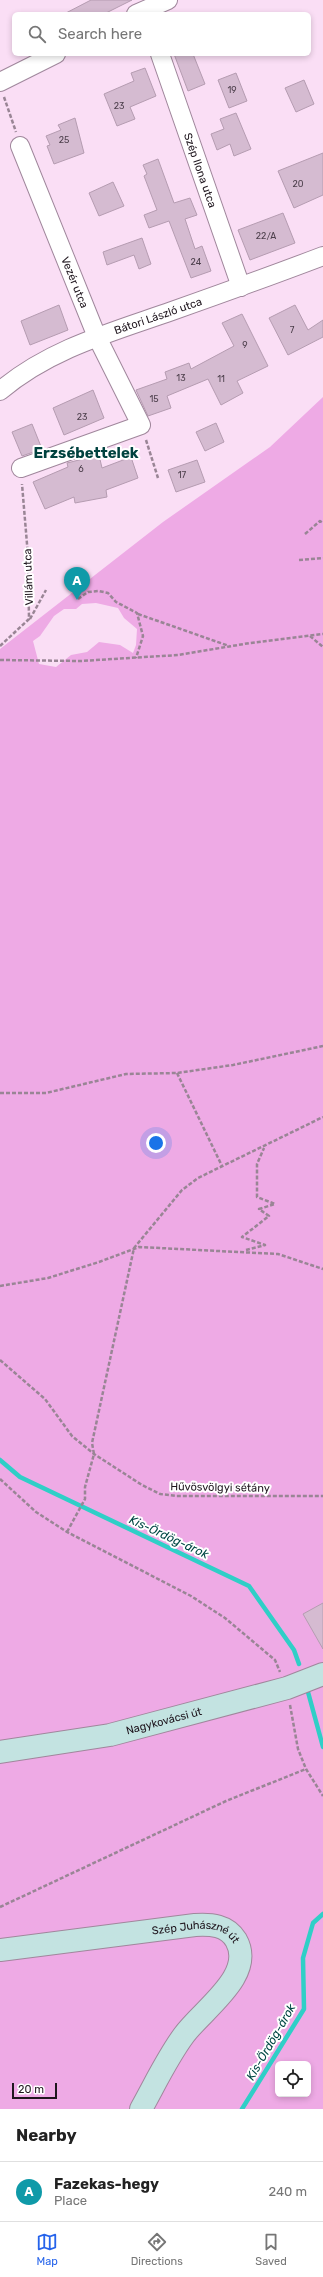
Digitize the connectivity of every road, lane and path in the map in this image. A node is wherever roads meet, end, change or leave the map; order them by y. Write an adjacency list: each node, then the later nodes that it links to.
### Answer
1 (168, 0): 2 (street)
2 (145, 12)
3 (53, 56): 5 (street)
4 (161, 56): 8 (street, Szép Ilona utca)
5 (1, 86): 6 (path)
6 (20, 146): 9 (street, Vezér utca)
7 (323, 256): 8 (street, Bátori László utca)
8 (242, 287): 9 (street, Bátori László utca)
9 (97, 337): 10 (street, Bátori László utca); 11 (street, Vezér utca)
10 (0, 391)
11 (141, 425): 12 (street); 13 (path)
12 (21, 468)
13 (158, 478)
14 (23, 496): 22 (path, Villám utca)
15 (323, 523): 16 (path)
16 (305, 534)
17 (323, 558): 18 (path)
18 (299, 560)
19 (46, 590): 22 (path)
20 (78, 599): 21 (path)
21 (137, 613): 26 (path); 28 (path)
22 (29, 619): 25 (path, Villám utca)
23 (323, 634): 24 (path)
24 (310, 636): 26 (path); 27 (path)
25 (0, 646)
26 (230, 646): 28 (path)
27 (323, 647)
28 (136, 658): 29 (path)
29 (0, 660)
30 (323, 1046): 31 (path)
31 (177, 1073): 32 (path); 35 (path)
32 (0, 1093)
33 (323, 1117): 34 (path)
34 (265, 1147): 35 (path); 37 (path)
35 (222, 1166): 36 (path)
36 (134, 1248): 37 (path); 39 (path); 41 (path)
37 (244, 1251): 38 (path)
38 (323, 1269)
39 (0, 1286)
40 (0, 1360): 41 (path, Hűvösvölgyi sétány)
41 (94, 1454): 43 (path, Hűvösvölgyi sétány); 44 (path)
42 (0, 1479): 44 (path)
43 (323, 1496)
44 (67, 1532): 46 (path)
45 (323, 1674): 46 (street, Nagykovácsi út)
46 (285, 1681): 47 (street, Nagykovácsi út); 48 (path)
47 (0, 1752)
48 (306, 1769): 49 (path); 50 (path)
49 (323, 1796)
50 (0, 1907)
51 (0, 1950): 52 (street, Szép Juhászné út)
52 (141, 2109)

